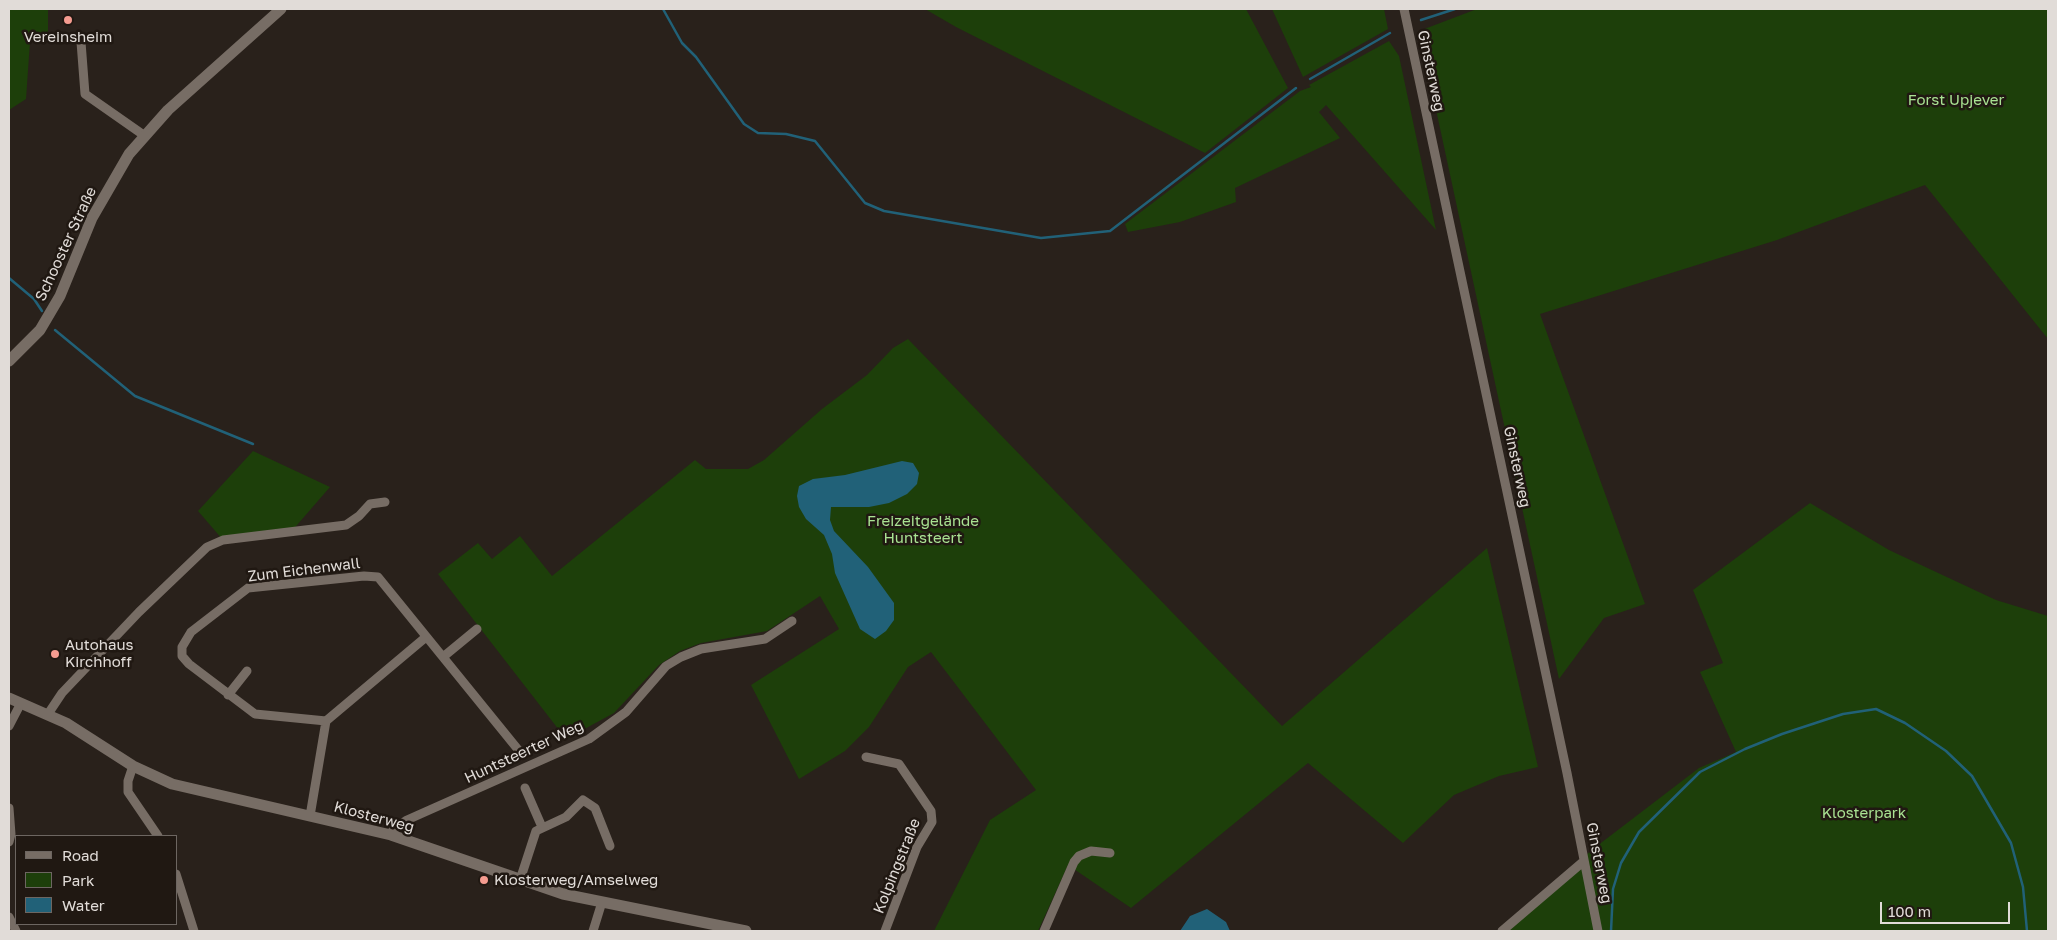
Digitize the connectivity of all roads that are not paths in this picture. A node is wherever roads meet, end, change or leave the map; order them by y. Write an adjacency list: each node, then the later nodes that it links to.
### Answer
1 (281, 9): 4 (street, Schooster Straße)
2 (1404, 9): 30 (street, Ginsterweg)
3 (81, 42): 4 (street)
4 (145, 136): 5 (street, Schooster Straße)
5 (9, 361)
6 (385, 502): 15 (street)
7 (792, 621): 25 (street, Huntsteerter Weg)
8 (477, 629): 10 (street)
9 (426, 637): 10 (street, Zum Eichenwall); 12 (street, Zum Eichenwall); 16 (street)
10 (443, 657): 18 (street, Zum Eichenwall)
11 (248, 671): 12 (street)
12 (228, 695): 16 (street, Zum Eichenwall)
13 (9, 698): 14 (street, Klosterweg)
14 (21, 703): 15 (street, Klosterweg); 17 (street)
15 (48, 714): 20 (street, Klosterweg)
16 (326, 721): 23 (street)
17 (9, 726)
18 (520, 752)
19 (866, 756): 40 (street, Kolpingstraße)
20 (133, 766): 23 (street, Klosterweg); 26 (street)
21 (524, 788): 24 (street)
22 (9, 808): 27 (street)
23 (310, 816): 25 (street, Klosterweg)
24 (542, 827): 28 (street); 32 (street)
25 (391, 834): 32 (street, Klosterweg)
26 (157, 835)
27 (9, 842)
28 (610, 846)
29 (1110, 853): 41 (street)
30 (1584, 860): 42 (street); 43 (street, Ginsterweg)
31 (178, 880): 37 (street)
32 (520, 880): 33 (street, Klosterweg)
33 (602, 902): 35 (street, Klosterweg); 38 (street)
34 (9, 917): 36 (street)
35 (728, 929): 39 (street, Klosterweg)
36 (16, 931)
37 (194, 931)
38 (593, 931)
39 (746, 931)
40 (885, 931)
41 (1044, 931)
42 (1502, 931)
43 (1598, 931)

